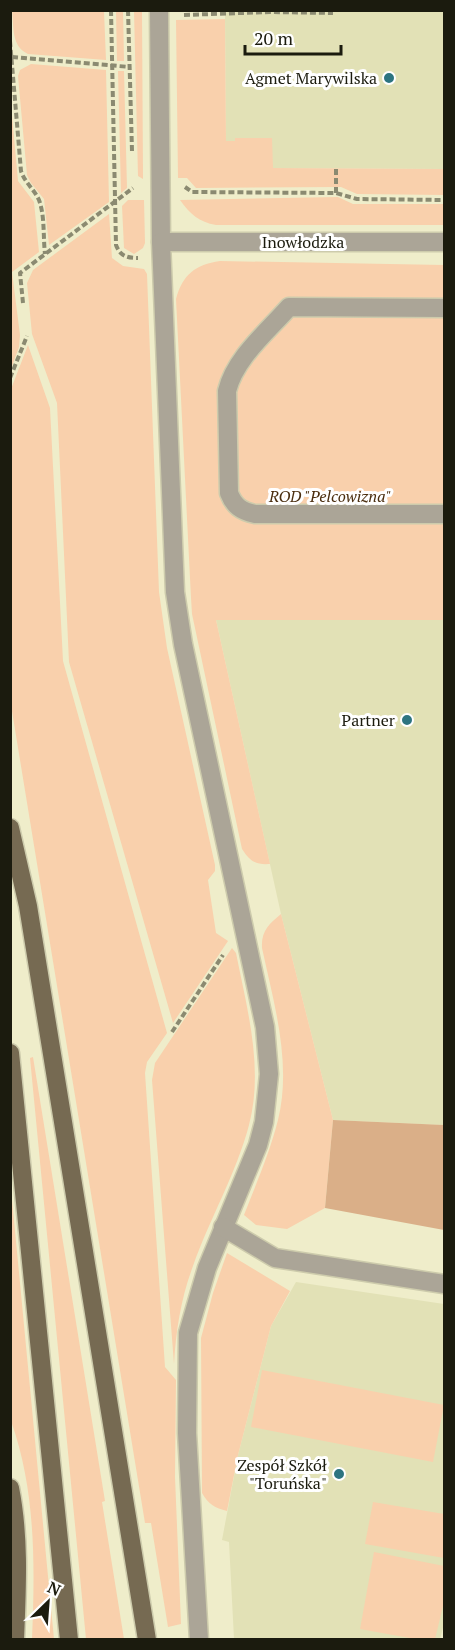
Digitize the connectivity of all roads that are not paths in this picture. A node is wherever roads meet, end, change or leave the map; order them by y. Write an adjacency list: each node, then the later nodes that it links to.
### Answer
1 (159, 13): 3 (street)
2 (444, 242): 3 (street, Inowłodzka)
3 (161, 250): 8 (street)
4 (444, 308): 5 (street)
5 (444, 514)
6 (10, 828): 13 (main road)
7 (10, 1053): 12 (main road)
8 (223, 1227): 9 (street); 14 (street)
9 (444, 1284)
10 (10, 1488): 11 (main road)
11 (15, 1640)
12 (69, 1640)
13 (147, 1640)
14 (199, 1640)

